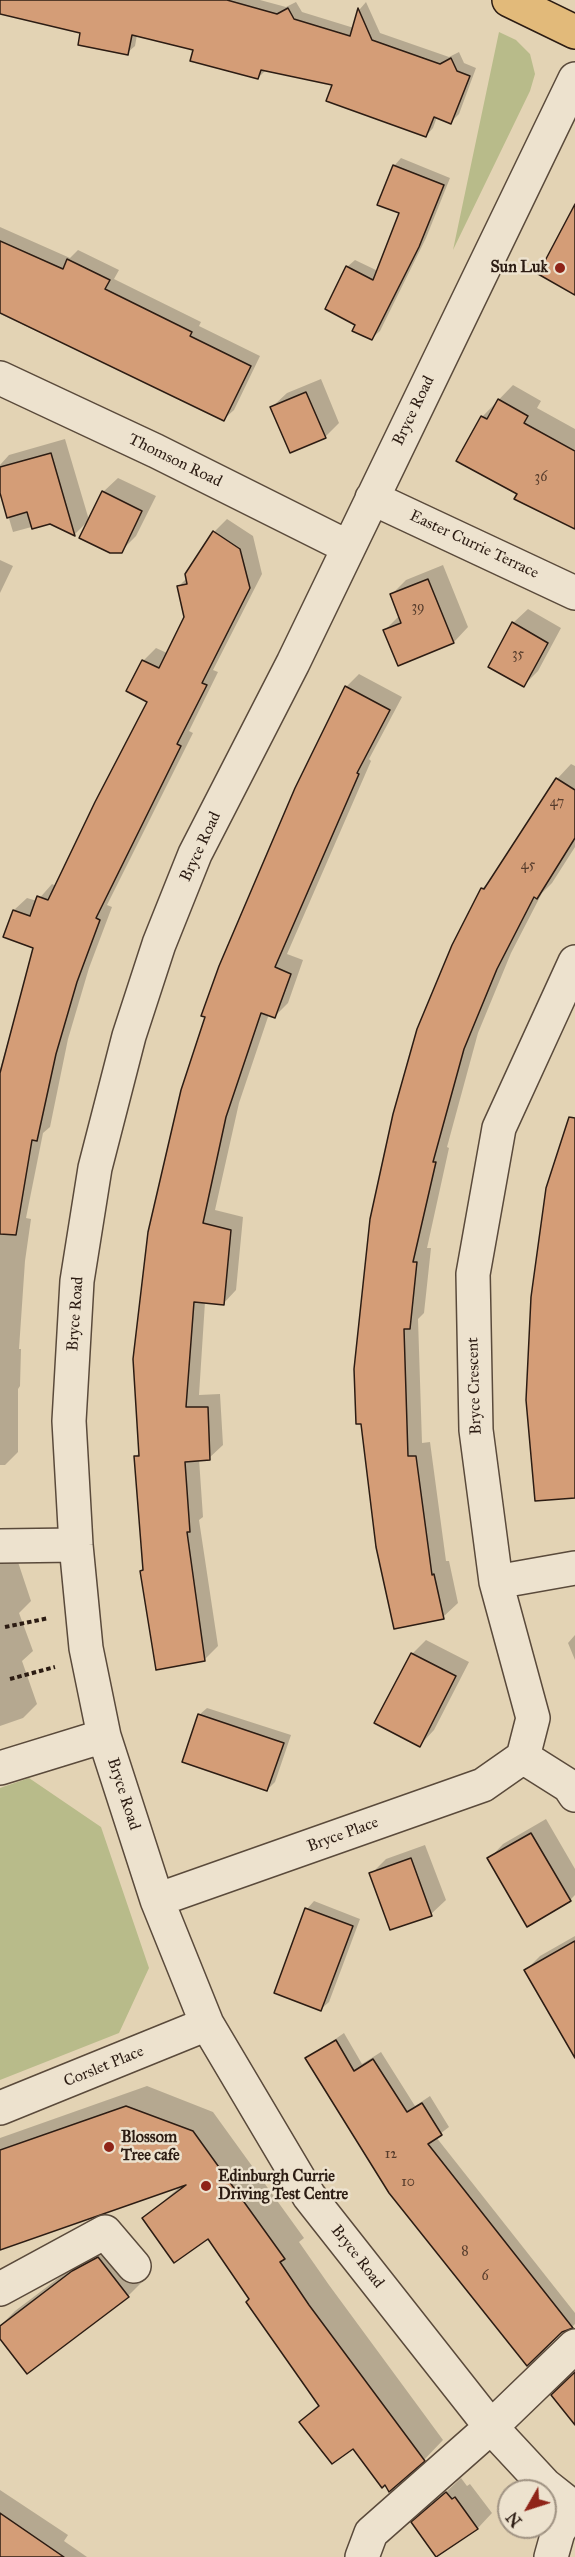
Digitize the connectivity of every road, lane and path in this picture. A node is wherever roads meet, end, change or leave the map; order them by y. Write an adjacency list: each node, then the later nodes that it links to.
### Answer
1 (509, 0): 2 (main road)
2 (575, 32)
3 (575, 79): 5 (street, Bryce Road)
4 (0, 378): 6 (street, Thomson Road)
5 (372, 498): 6 (street, Bryce Road); 7 (street, Easter Currie Terrace)
6 (348, 547): 9 (street, Bryce Road)
7 (575, 593)
8 (575, 962): 12 (street, Bryce Crescent)
9 (76, 1545): 10 (street); 13 (street, Bryce Road)
10 (0, 1546)
11 (575, 1568): 12 (street)
12 (496, 1582): 18 (street, Bryce Crescent)
13 (82, 1611): 14 (path); 15 (street, Bryce Road)
14 (5, 1628)
15 (88, 1659): 16 (path); 17 (street, Bryce Road)
16 (10, 1679)
17 (104, 1736): 19 (street); 21 (street, Bryce Road)
18 (523, 1756): 20 (street); 21 (street, Bryce Place)
19 (0, 1768)
20 (575, 1795)
21 (157, 1900): 22 (street, Bryce Road)
22 (207, 2024): 23 (street, Corslet Place); 27 (street, Bryce Road)
23 (0, 2108)
24 (134, 2266): 25 (street)
25 (0, 2289)
26 (575, 2346): 27 (street)
27 (491, 2427): 28 (street, Bryce Road); 29 (street)
28 (574, 2508): 30 (street)
29 (362, 2557)
30 (551, 2557)

